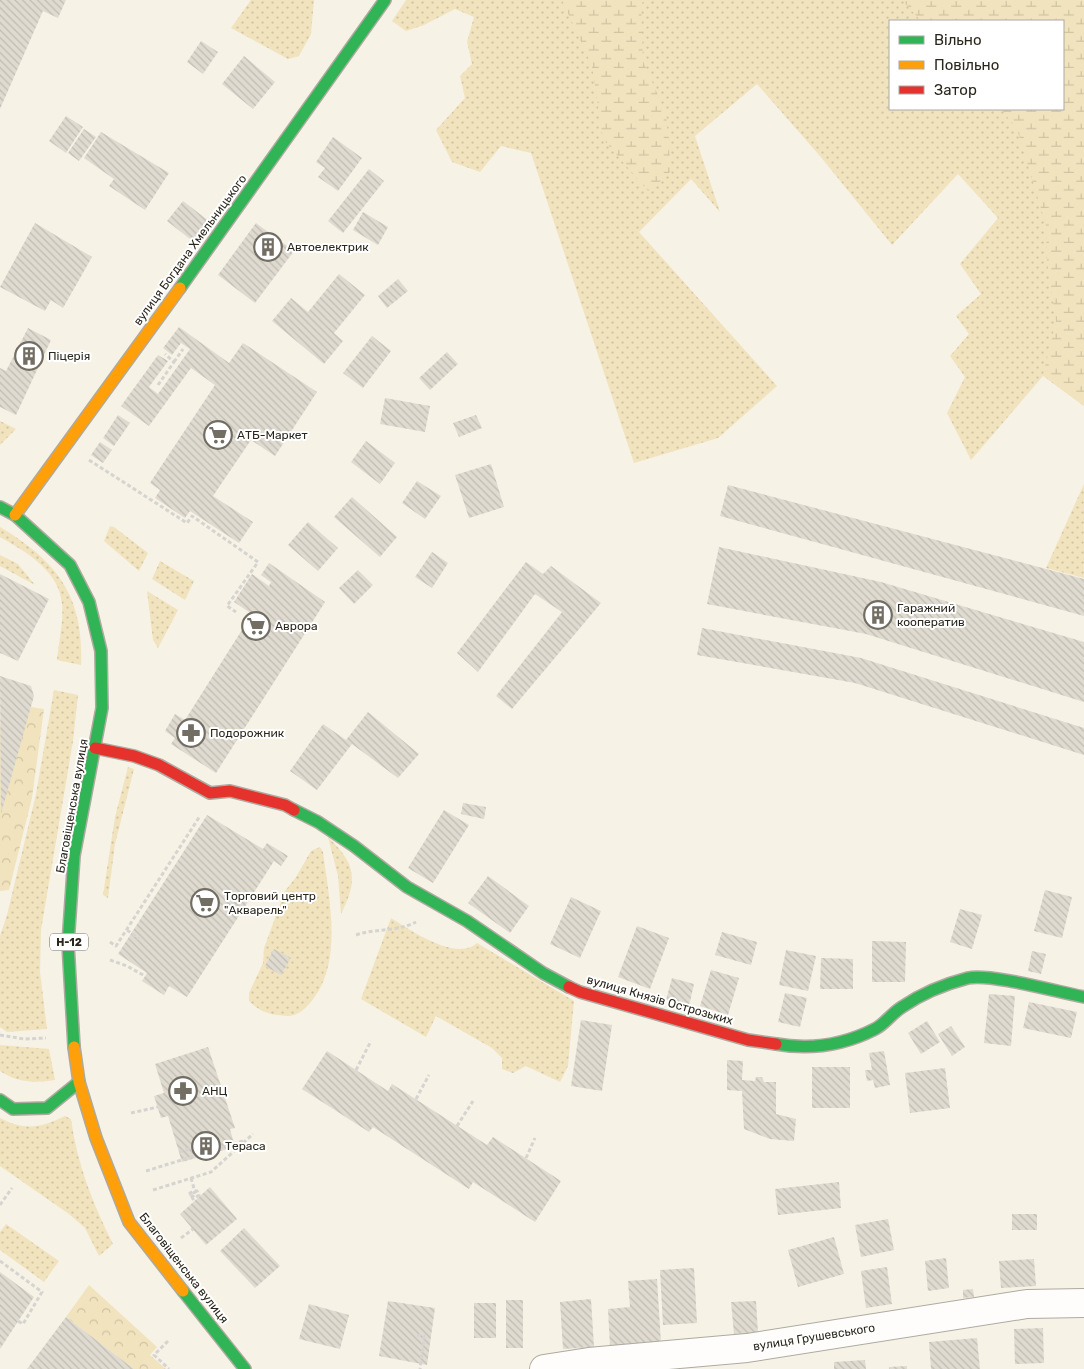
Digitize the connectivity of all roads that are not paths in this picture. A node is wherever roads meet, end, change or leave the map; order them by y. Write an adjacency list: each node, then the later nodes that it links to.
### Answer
1 (385, 0): 3 (street, вулиця Богдана Хмельницького)
2 (0, 507): 3 (street, Благовіщенська вулиця / Н-12)
3 (15, 515): 4 (street, Благовіщенська вулиця / Н-12)
4 (95, 748): 5 (street, вулиця Князів Острозьких); 6 (street, Благовіщенська вулиця / Н-12)
5 (1084, 997)
6 (78, 1082): 7 (street); 9 (street, Благовіщенська вулиця / Н-12)
7 (0, 1100)
8 (1084, 1304): 10 (street, вулиця Грушевського)
9 (245, 1369)
10 (544, 1369)

